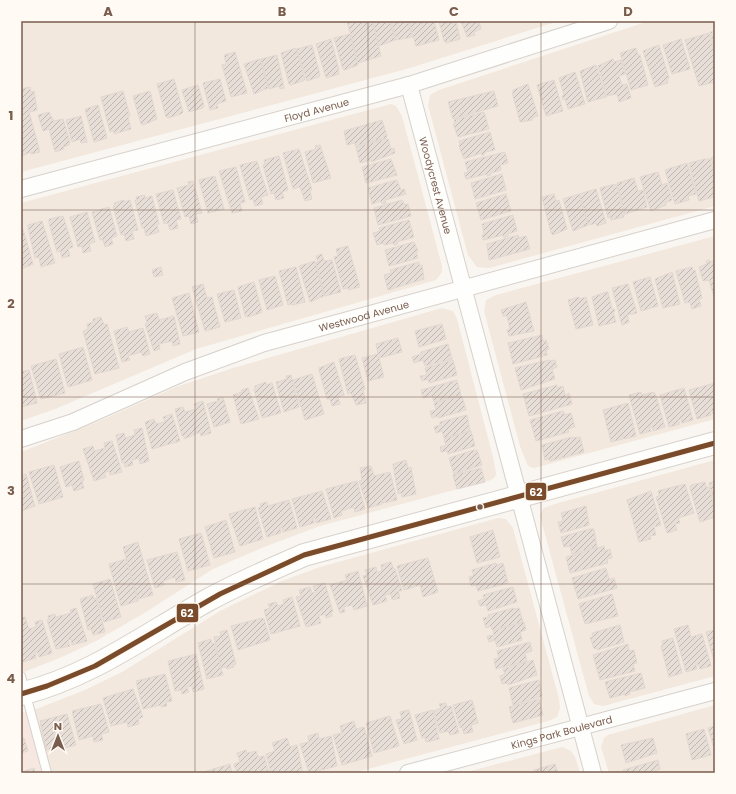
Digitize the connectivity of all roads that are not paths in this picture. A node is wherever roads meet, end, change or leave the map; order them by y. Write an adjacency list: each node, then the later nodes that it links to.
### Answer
1 (609, 21): 2 (street, Floyd Avenue)
2 (409, 85): 3 (street, Floyd Avenue); 5 (street, Woodycrest Avenue)
3 (21, 189)
4 (715, 220): 5 (street, Westwood Avenue)
5 (462, 288): 6 (street, Westwood Avenue); 8 (street, Woodycrest Avenue)
6 (21, 439)
7 (715, 443): 8 (street)
8 (520, 496): 9 (street); 11 (street, Woodycrest Avenue)
9 (23, 688): 12 (lane)
10 (715, 691): 11 (street, Kings Park Boulevard)
11 (580, 727): 13 (street, Kings Park Boulevard); 14 (street, Woodycrest Avenue)
12 (47, 773)
13 (408, 773)
14 (593, 773)

